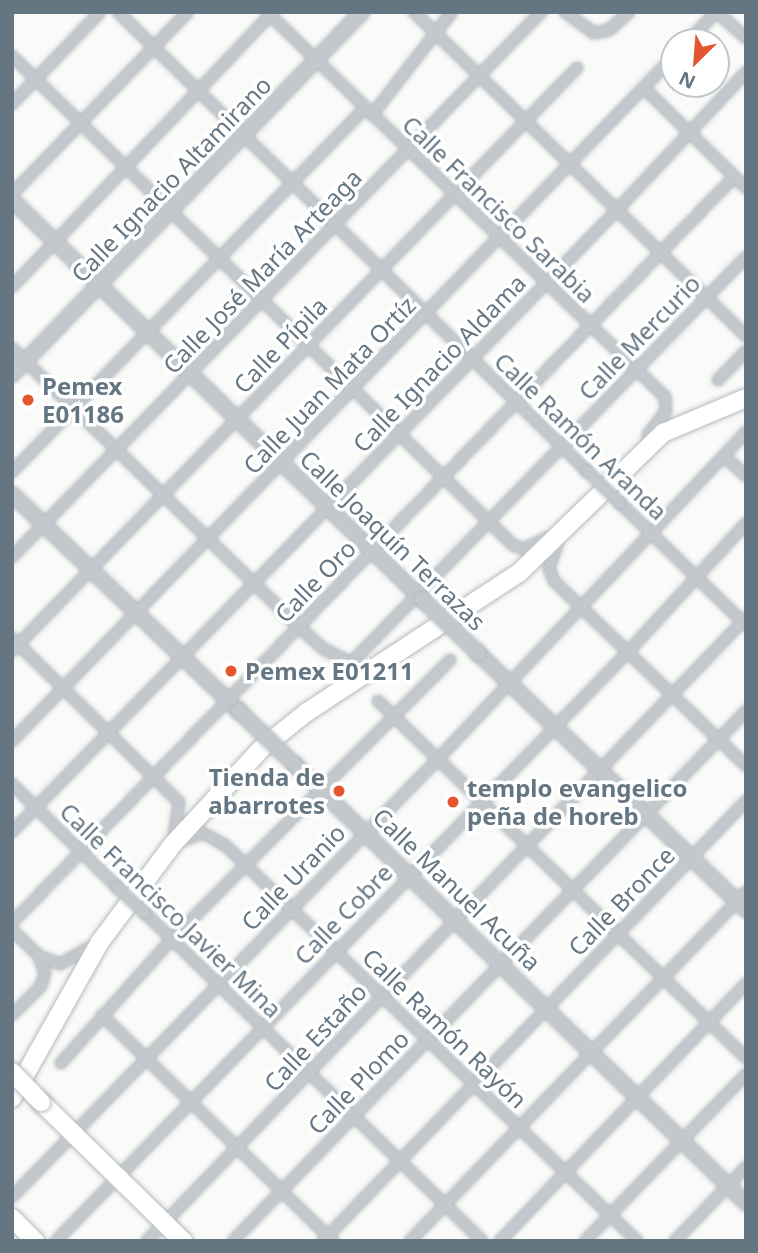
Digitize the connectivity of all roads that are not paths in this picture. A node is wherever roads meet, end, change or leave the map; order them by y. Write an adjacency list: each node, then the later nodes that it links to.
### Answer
1 (100, 12): 22 (street)
2 (118, 12): 15 (street, Calle Ramón Aranda)
3 (188, 12): 15 (street)
4 (362, 12): 17 (street, Calle Ignacio Altamirano)
5 (414, 12): 13 (street)
6 (452, 12): 13 (street)
7 (541, 12): 21 (street, Calle José María Arteaga)
8 (565, 12): 9 (street)
9 (629, 12)
10 (717, 12): 12 (street); 14 (street)
11 (270, 13): 17 (street, Calle Francisco Sarabia); 24 (street)
12 (702, 28)
13 (433, 32): 21 (street); 26 (street)
14 (746, 38)
15 (154, 48): 24 (street, Calle Ramón Aranda); 28 (street)
16 (12, 56): 22 (street)
17 (316, 60): 26 (street, Calle Francisco Sarabia); 30 (street, Calle Ignacio Altamirano)
18 (577, 68): 27 (street, Calle Pípila)
19 (660, 71): 23 (street, Calle Juan Mata Ortíz)
20 (746, 72): 29 (street, Calle Ignacio Aldama)
21 (481, 77): 27 (street); 31 (street, Calle José María Arteaga)
22 (36, 79): 25 (street); 28 (street)
23 (644, 88): 29 (street); 32 (street, Calle Juan Mata Ortíz)
24 (199, 91): 30 (street, Calle Ramón Aranda); 33 (street)
25 (12, 104)
26 (368, 112): 31 (street, Calle Francisco Sarabia); 35 (street)
27 (526, 121): 32 (street); 38 (street, Calle Pípila)
28 (81, 123): 33 (street); 37 (street)
29 (689, 133): 34 (street); 40 (street, Calle Ignacio Aldama)
30 (245, 135): 35 (street, Calle Ramón Aranda); 41 (street, Calle Ignacio Altamirano)
31 (408, 151): 38 (street, Calle Francisco Sarabia); 42 (street, Calle José María Arteaga)
32 (570, 164): 40 (street); 43 (street, Calle Juan Mata Ortíz)
33 (126, 167): 41 (street); 44 (street)
34 (734, 177): 36 (street); 45 (street, Calle Oro)
35 (293, 183): 42 (street, Calle Ramón Aranda); 46 (street)
36 (746, 188)
37 (12, 194)
38 (454, 195): 43 (street, Calle Francisco Sarabia); 48 (street, Calle Pípila)
39 (12, 200): 44 (street, Calle Joaquín Terrazas)
40 (617, 210): 45 (street); 49 (street, Calle Ignacio Aldama)
41 (172, 212): 46 (street); 51 (street, Calle Ignacio Altamirano)
42 (335, 225): 48 (street, Calle Ramón Aranda); 53 (street, Calle José María Arteaga)
43 (499, 239): 49 (street, Calle Francisco Sarabia); 54 (street, Calle Juan Mata Ortíz)
44 (55, 242): 50 (street); 51 (street, Calle Joaquín Terrazas)
45 (661, 253): 52 (street); 55 (street, Calle Oro)
46 (219, 257): 53 (street); 56 (street)
47 (746, 257): 52 (street, Calle Mercurio)
48 (382, 270): 54 (street, Calle Ramón Aranda); 58 (street, Calle Pípila)
49 (546, 284): 55 (street, Calle Francisco Sarabia); 61 (street, Calle Ignacio Aldama)
50 (12, 287)
51 (99, 287): 56 (street, Calle Joaquín Terrazas); 62 (street, Calle Ignacio Altamirano)
52 (707, 297): 57 (street); 63 (street, Calle Mercurio)
53 (262, 299): 58 (street); 65 (street, Calle José María Arteaga)
54 (426, 314): 61 (street, Calle Ramón Aranda); 67 (street, Calle Juan Mata Ortíz)
55 (590, 326): 63 (street, Calle Francisco Sarabia); 69 (street, Calle Oro)
56 (146, 333): 65 (street, Calle Joaquín Terrazas); 70 (street)
57 (746, 336)
58 (310, 345): 67 (street); 71 (street, Calle Pípila)
59 (12, 348): 62 (street)
60 (746, 351): 66 (street)
61 (472, 359): 69 (street, Calle Ramón Aranda); 72 (street, Calle Ignacio Aldama)
62 (26, 361): 64 (street, Calle Ignacio Altamirano); 70 (street)
63 (637, 371): 74 (street, Calle Francisco Sarabia); 75 (street, Calle Mercurio)
64 (12, 375)
65 (190, 375): 71 (street, Calle Joaquín Terrazas); 76 (street, Calle José María Arteaga)
66 (718, 380)
67 (356, 388): 72 (street); 78 (street, Calle Juan Mata Ortíz)
68 (746, 398): 74 (main road)
69 (516, 402): 75 (street, Calle Ramón Aranda); 80 (street, Calle Oro)
70 (74, 409): 76 (street); 79 (street)
71 (237, 420): 78 (street, Calle Joaquín Terrazas); 83 (street, Calle Pípila)
72 (400, 432): 80 (street); 84 (street, Calle Ignacio Aldama)
73 (746, 432): 77 (street, Calle Uranio)
74 (649, 444): 88 (main road)
75 (563, 447): 85 (street, Calle Mercurio); 89 (street, Calle Ramón Aranda, bridge)
76 (117, 450): 83 (street); 87 (street, Calle José María Arteaga)
77 (725, 457): 81 (street); 89 (street, Calle Uranio)
78 (281, 464): 84 (street, Calle Joaquín Terrazas); 90 (street, Calle Juan Mata Ortíz)
79 (12, 472)
80 (445, 475): 85 (street); 91 (street, Calle Oro)
81 (746, 476)
82 (12, 494): 87 (street, Calle Manuel Acuña)
83 (164, 496): 90 (street); 93 (street, Calle Pípila)
84 (328, 507): 91 (street, Calle Joaquín Terrazas); 95 (street, Calle Ignacio Aldama)
85 (490, 520): 88 (street); 96 (street, Calle Mercurio)
86 (746, 523): 94 (street, Calle Cobre)
87 (44, 524): 92 (street, Calle José María Arteaga); 93 (street, Calle Manuel Acuña)
88 (560, 533): 97 (street); 128 (main road)
89 (652, 534): 94 (street, Calle Ramón Aranda); 97 (street, Calle Uranio)
90 (209, 539): 95 (street); 98 (street, Calle Juan Mata Ortíz)
91 (374, 550): 96 (street, Calle Joaquín Terrazas); 100 (street, Calle Oro)
92 (12, 557)
93 (90, 569): 98 (street, Calle Manuel Acuña); 101 (street, Calle Pípila)
94 (697, 577): 99 (street, Calle Ramón Aranda); 102 (street, Calle Cobre)
95 (254, 583): 100 (street); 103 (street, Calle Ignacio Aldama)
96 (420, 596): 100 (street, Calle Mercurio); 105 (street, Calle Joaquín Terrazas, bridge)
97 (582, 608): 102 (street); 105 (street, Calle Uranio)
98 (136, 614): 103 (street, Calle Manuel Acuña); 106 (street, Calle Juan Mata Ortíz)
99 (745, 622): 107 (street, Calle Estaño)
100 (299, 627): 108 (street, Calle Oro)
101 (14, 644): 106 (street)
102 (628, 652): 107 (street); 112 (street, Calle Cobre)
103 (182, 658): 108 (street, Calle Manuel Acuña); 113 (street, Calle Ignacio Aldama)
104 (450, 660): 111 (street)
105 (510, 682): 112 (street, Calle Joaquín Terrazas); 116 (street, Calle Uranio)
106 (64, 688): 113 (street); 115 (street, Calle Juan Mata Ortíz)
107 (673, 695): 114 (street); 118 (street, Calle Estaño)
108 (227, 700): 119 (street, Calle Oro); 121 (street, Calle Manuel Acuña, bridge)
109 (378, 701): 111 (street)
110 (746, 711): 114 (street, Calle Plomo)
111 (393, 715): 116 (street); 121 (street)
112 (554, 725): 118 (street, Calle Joaquín Terrazas); 122 (street, Calle Cobre)
113 (110, 732): 119 (street); 124 (street, Calle Ignacio Aldama)
114 (719, 739): 117 (street); 125 (street, Calle Plomo)
115 (12, 741)
116 (437, 760): 122 (street); 127 (street, Calle Uranio)
117 (746, 766)
118 (600, 769): 125 (street, Calle Joaquín Terrazas); 129 (street, Calle Estaño)
119 (155, 777): 128 (street); 130 (street, Calle Oro)
120 (12, 784): 124 (street, Calle Francisco Javier Mina)
121 (320, 788): 127 (street, Calle Manuel Acuña); 132 (street)
122 (482, 801): 129 (street); 133 (street, Calle Cobre)
123 (746, 801): 131 (street, Calle Bronce)
124 (36, 808): 126 (street, Calle Ignacio Aldama); 130 (street, Calle Francisco Javier Mina)
125 (645, 813): 131 (street, Calle Joaquín Terrazas); 134 (street, Calle Plomo)
126 (12, 832)
127 (367, 832): 133 (street, Calle Manuel Acuña); 136 (street, Calle Uranio)
128 (173, 844): 132 (street, Calle Ramón Rayón); 142 (main road)
129 (527, 845): 134 (street); 137 (street, Calle Estaño)
130 (81, 851): 138 (street, Calle Oro); 141 (street, Calle Francisco Javier Mina, bridge)
131 (692, 858): 135 (street, Calle Joaquín Terrazas); 140 (street, Calle Bronce)
132 (246, 864): 136 (street, Calle Ramón Rayón); 141 (street)
133 (410, 874): 137 (street, Calle Manuel Acuña); 143 (street, Calle Cobre)
134 (574, 888): 140 (street); 145 (street, Calle Plomo)
135 (743, 901): 146 (street)
136 (292, 909): 143 (street, Calle Ramón Rayón); 148 (street, Calle Uranio)
137 (455, 920): 145 (street, Calle Manuel Acuña); 149 (street, Calle Estaño)
138 (12, 923)
139 (12, 930): 144 (street)
140 (620, 932): 146 (street); 150 (street, Calle Bronce)
141 (172, 940): 148 (street, Calle Francisco Javier Mina); 152 (street)
142 (100, 942): 144 (street); 164 (main road)
143 (336, 952): 149 (street, Calle Ramón Rayón); 154 (street, Calle Cobre)
144 (38, 956): 151 (street)
145 (502, 965): 150 (street, Calle Manuel Acuña); 155 (street, Calle Plomo)
146 (664, 976): 153 (street); 156 (street)
147 (746, 984): 153 (street)
148 (218, 985): 154 (street, Calle Francisco Javier Mina); 158 (street, Calle Uranio)
149 (383, 996): 155 (street, Calle Ramón Rayón); 161 (street, Calle Estaño)
150 (547, 1009): 156 (street, Calle Manuel Acuña); 163 (street, Calle Bronce)
151 (12, 1015)
152 (102, 1015): 158 (street); 159 (street)
153 (709, 1021): 157 (street); 165 (street)
154 (264, 1029): 161 (street, Calle Francisco Javier Mina); 166 (street, Calle Cobre)
155 (427, 1041): 163 (street, Calle Ramón Rayón); 167 (street, Calle Plomo)
156 (592, 1053): 165 (street, Calle Manuel Acuña); 168 (street)
157 (746, 1058)
158 (147, 1059): 166 (street); 169 (street, Calle Uranio)
159 (61, 1063)
160 (12, 1072): 169 (main road, bridge)
161 (310, 1074): 167 (street, Calle Francisco Javier Mina); 171 (street, Calle Estaño)
162 (746, 1074): 170 (street)
163 (474, 1086): 168 (street, Calle Ramón Rayón); 172 (street, Calle Bronce)
164 (12, 1098)
165 (638, 1098): 170 (street, Calle Manuel Acuña); 174 (street)
166 (192, 1102): 171 (street); 175 (street, Calle Cobre)
167 (353, 1117): 172 (street, Calle Francisco Javier Mina); 177 (street, Calle Plomo)
168 (519, 1129): 174 (street, Calle Ramón Rayón); 180 (street)
169 (73, 1135): 175 (main road); 178 (street, Calle Uranio)
170 (681, 1141): 176 (street, Calle Manuel Acuña); 181 (street)
171 (239, 1148): 177 (street); 183 (street, Calle Estaño)
172 (400, 1161): 180 (street, Calle Francisco Javier Mina); 184 (street, Calle Bronce)
173 (746, 1167): 176 (street)
174 (565, 1173): 181 (street, Calle Ramón Rayón); 192 (street)
175 (118, 1178): 183 (main road); 186 (street, Calle Cobre)
176 (727, 1185): 179 (street, Calle Manuel Acuña); 195 (street)
177 (282, 1191): 184 (street); 189 (street, Calle Plomo)
178 (12, 1197)
179 (746, 1203)
180 (446, 1205): 190 (street); 191 (street, Calle Francisco Javier Mina)
181 (610, 1215): 193 (street); 194 (street, Calle Ramón Rayón)
182 (12, 1218): 185 (main road)
183 (165, 1223): 187 (street, Calle Estaño); 188 (main road)
184 (328, 1239)
185 (35, 1241)
186 (56, 1241)
187 (147, 1241)
188 (183, 1241)
189 (233, 1241)
190 (411, 1241)
191 (482, 1241)
192 (500, 1241)
193 (585, 1241)
194 (637, 1241)
195 (675, 1241)

